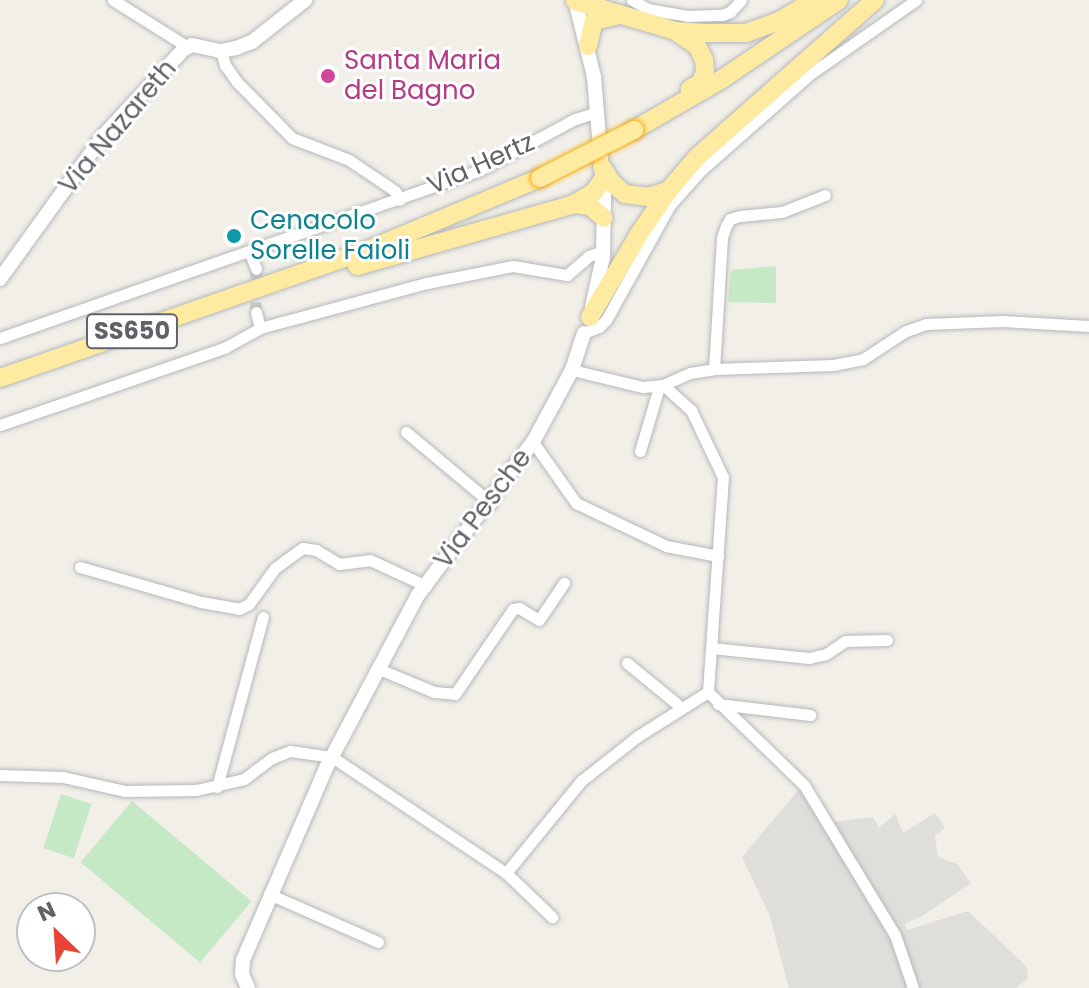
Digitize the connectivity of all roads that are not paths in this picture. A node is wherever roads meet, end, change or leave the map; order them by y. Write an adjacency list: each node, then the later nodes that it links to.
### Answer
1 (113, 0): 13 (street)
2 (305, 0): 14 (street, Via Nazareth)
3 (576, 0): 10 (highway); 12 (street, Via Pesche)
4 (613, 0): 10 (highway)
5 (741, 0): 10 (street)
6 (814, 0): 11 (highway)
7 (839, 0): 16 (highway, SS650)
8 (875, 0): 18 (highway)
9 (916, 0): 28 (street)
10 (633, 9): 11 (highway); 12 (highway)
11 (676, 31): 16 (highway)
12 (588, 46): 15 (street, Via Pesche)
13 (188, 47): 14 (street, Via Nazareth); 26 (street, Via Nazareth)
14 (221, 51): 20 (street)
15 (598, 112): 17 (street, Via Pesche); 20 (street, Via Hertz)
16 (634, 130): 25 (highway, SS650, bridge)
17 (602, 173): 18 (highway); 21 (highway); 22 (street, Via Pesche)
18 (669, 190): 28 (highway)
19 (825, 195): 32 (street)
20 (400, 200): 24 (street, Via Hertz)
21 (574, 204): 22 (highway); 25 (highway)
22 (604, 218): 23 (street, Via Pesche)
23 (603, 251): 28 (street, Via Pesche); 30 (street)
24 (250, 253): 25 (street); 31 (street, Via Hertz)
25 (260, 277): 34 (highway, SS650)
26 (0, 279)
27 (256, 312): 30 (street)
28 (587, 325): 33 (street, Via Pesche)
29 (1089, 326): 32 (street)
30 (260, 328): 36 (street)
31 (0, 338)
32 (714, 369): 35 (street)
33 (572, 370): 35 (street); 38 (street, Via Pesche)
34 (0, 378)
35 (661, 386): 39 (street); 41 (street)
36 (0, 425)
37 (406, 432): 40 (street)
38 (533, 442): 40 (street, Via Pesche); 41 (street)
39 (640, 451)
40 (491, 503): 44 (street, Via Pesche)
41 (718, 556): 47 (street)
42 (80, 567): 44 (street)
43 (564, 583): 49 (street)
44 (426, 586): 49 (street, Via Pesche)
45 (263, 617): 56 (street)
46 (887, 640): 47 (street)
47 (711, 648): 50 (street)
48 (627, 663): 52 (street)
49 (379, 669): 54 (street, Via Pesche)
50 (708, 692): 51 (street); 52 (street)
51 (718, 704): 53 (street); 62 (street)
52 (682, 708): 57 (street)
53 (810, 715)
54 (332, 757): 56 (street); 57 (street); 58 (street, Via Pesche)
55 (0, 775): 56 (street)
56 (217, 787)
57 (506, 873): 59 (street)
58 (269, 894): 60 (street); 61 (street, Via Pesche)
59 (552, 917)
60 (378, 942)
61 (248, 988)
62 (913, 988)

